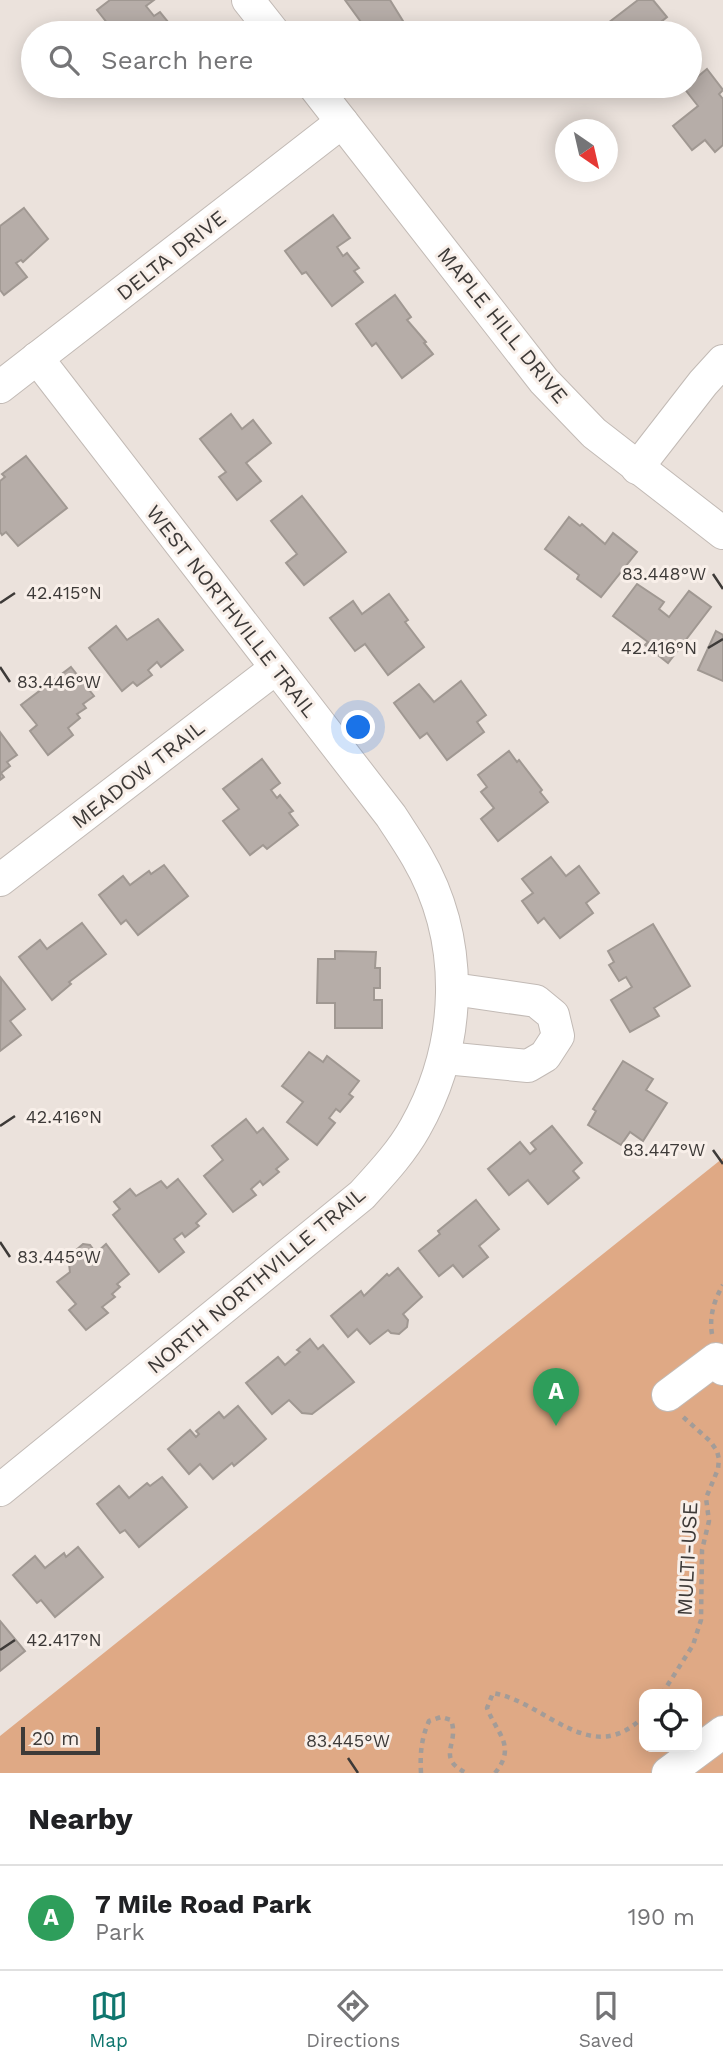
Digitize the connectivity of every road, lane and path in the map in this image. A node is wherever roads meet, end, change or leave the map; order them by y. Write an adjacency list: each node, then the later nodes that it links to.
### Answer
1 (248, 0): 2 (street)
2 (265, 21)
3 (323, 98): 4 (street, MAPLE HILL DRIVE)
4 (342, 122): 5 (street, DELTA DRIVE); 8 (street, MAPLE HILL DRIVE)
5 (37, 358): 7 (street, DELTA DRIVE); 10 (street, WEST NORTHVILLE TRAIL)
6 (723, 361): 8 (street)
7 (0, 387)
8 (637, 468): 9 (street, MAPLE HILL DRIVE)
9 (723, 533)
10 (276, 668): 11 (street, MEADOW TRAIL); 12 (street, WEST NORTHVILLE TRAIL)
11 (0, 880)
12 (453, 989): 13 (street, WEST NORTHVILLE TRAIL); 14 (street)
13 (451, 1025): 14 (street, NORTH NORTHVILLE TRAIL)
14 (445, 1058): 18 (street, NORTH NORTHVILLE TRAIL)
15 (723, 1285): 16 (path)
16 (719, 1364): 17 (street)
17 (668, 1395): 19 (path, MULTI-USE)
18 (0, 1490)
19 (665, 1689)
20 (639, 1720): 24 (path)
21 (723, 1732): 25 (street)
22 (421, 1773): 23 (path)
23 (466, 1773)
24 (495, 1773)
25 (667, 1773)

